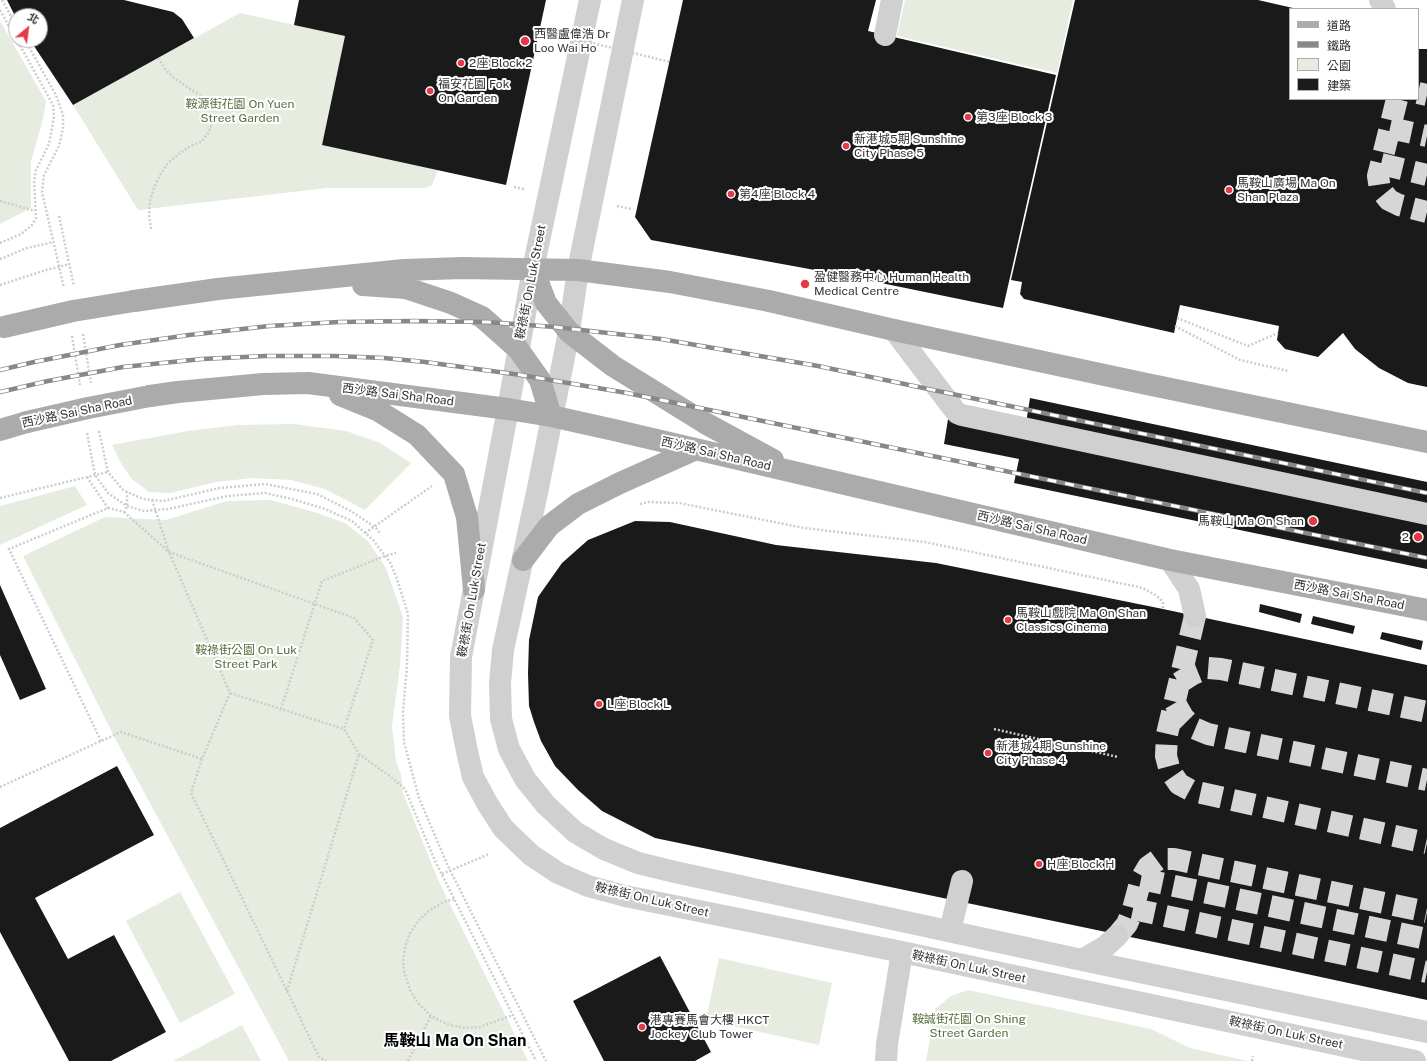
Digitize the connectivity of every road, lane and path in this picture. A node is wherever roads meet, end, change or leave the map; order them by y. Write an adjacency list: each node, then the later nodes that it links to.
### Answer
1 (2, 0): 6 (path)
2 (590, 0): 23 (street, 鞍祿街 On Luk Street)
3 (633, 0): 24 (street)
4 (892, 0): 9 (street)
5 (0, 10): 7 (path)
6 (8, 11)
7 (8, 24)
8 (539, 30): 13 (path, bridge)
9 (884, 35)
10 (21, 48): 15 (path)
11 (29, 48): 18 (path)
12 (158, 58): 17 (path)
13 (670, 62)
14 (0, 201): 15 (path)
15 (36, 211): 19 (path)
16 (59, 216): 21 (path)
17 (150, 229)
18 (54, 242): 20 (path); 22 (path)
19 (0, 243)
20 (0, 259)
21 (70, 264): 22 (path); 27 (path)
22 (60, 266): 26 (path); 28 (path)
23 (533, 269): 24 (main road); 25 (main road); 33 (main road); 37 (street, 鞍祿街 On Luk Street)
24 (578, 270): 32 (main road); 33 (street)
25 (306, 281): 31 (main road, bridge); 37 (main road)
26 (0, 285)
27 (75, 287)
28 (65, 295)
29 (1177, 318): 36 (path)
30 (1175, 326): 38 (path)
31 (2, 328)
32 (894, 330): 47 (main road); 62 (street)
33 (569, 332): 43 (street); 50 (main road)
34 (72, 333): 41 (path)
35 (83, 333): 40 (path)
36 (1278, 334)
37 (518, 349): 42 (street, 鞍祿街 On Luk Street); 43 (main road)
38 (1288, 371)
39 (308, 383): 42 (main road, 西沙路 Sai Sha Road); 45 (main road, 西沙路 Sai Sha Road, bridge); 71 (main road)
40 (92, 386)
41 (80, 387)
42 (508, 409): 43 (main road, 西沙路 Sai Sha Road); 71 (street, 鞍祿街 On Luk Street)
43 (551, 416): 48 (main road, 西沙路 Sai Sha Road); 69 (street)
44 (98, 424): 49 (path)
45 (0, 430)
46 (87, 433): 51 (path)
47 (1427, 442)
48 (694, 450): 50 (main road, 西沙路 Sai Sha Road); 69 (main road)
49 (108, 472): 51 (path); 54 (path)
50 (797, 473): 70 (main road, 西沙路 Sai Sha Road)
51 (95, 475): 52 (path); 58 (path)
52 (87, 477): 55 (path); 59 (path)
53 (436, 483): 63 (path)
54 (127, 492): 56 (path); 58 (path)
55 (0, 498)
56 (152, 500): 60 (path); 63 (path)
57 (634, 505): 73 (path)
58 (127, 506): 60 (path); 61 (path)
59 (108, 508): 61 (path); 80 (path)
60 (155, 510): 64 (path); 66 (path)
61 (124, 512): 66 (path)
62 (1427, 514)
63 (374, 527): 64 (path); 65 (path)
64 (365, 533): 68 (path)
65 (380, 533)
66 (169, 552): 72 (path); 76 (path)
67 (396, 553): 68 (path)
68 (385, 556): 72 (path); 86 (path)
69 (523, 560): 90 (street)
70 (1170, 560): 74 (main road, 西沙路 Sai Sha Road); 75 (street)
71 (474, 590): 92 (street, 鞍祿街 On Luk Street)
72 (314, 604): 77 (path); 78 (path)
73 (1163, 609)
74 (1427, 610)
75 (1195, 616)
76 (230, 693): 77 (path); 83 (path)
77 (281, 709): 78 (path)
78 (344, 729): 81 (path)
79 (994, 729): 82 (path)
80 (101, 741): 83 (path); 84 (path)
81 (359, 754): 87 (path); 94 (path)
82 (1118, 756)
83 (202, 759): 94 (path)
84 (0, 787)
85 (490, 854): 86 (path)
86 (450, 870): 87 (path); 102 (path)
87 (442, 874): 89 (path)
88 (962, 881): 90 (street)
89 (454, 898): 95 (path); 96 (path)
90 (950, 932): 93 (street)
91 (1117, 936): 93 (street)
92 (902, 952): 103 (street); 105 (street, 鞍祿街 On Luk Street)
93 (1082, 960): 97 (street)
94 (287, 992): 99 (path)
95 (512, 1015): 96 (path); 101 (path)
96 (431, 1016): 100 (path)
97 (1427, 1032)
98 (1253, 1056): 104 (path)
99 (326, 1061)
100 (408, 1061)
101 (536, 1061)
102 (546, 1061)
103 (886, 1061)
104 (1252, 1061)
105 (1415, 1061)

